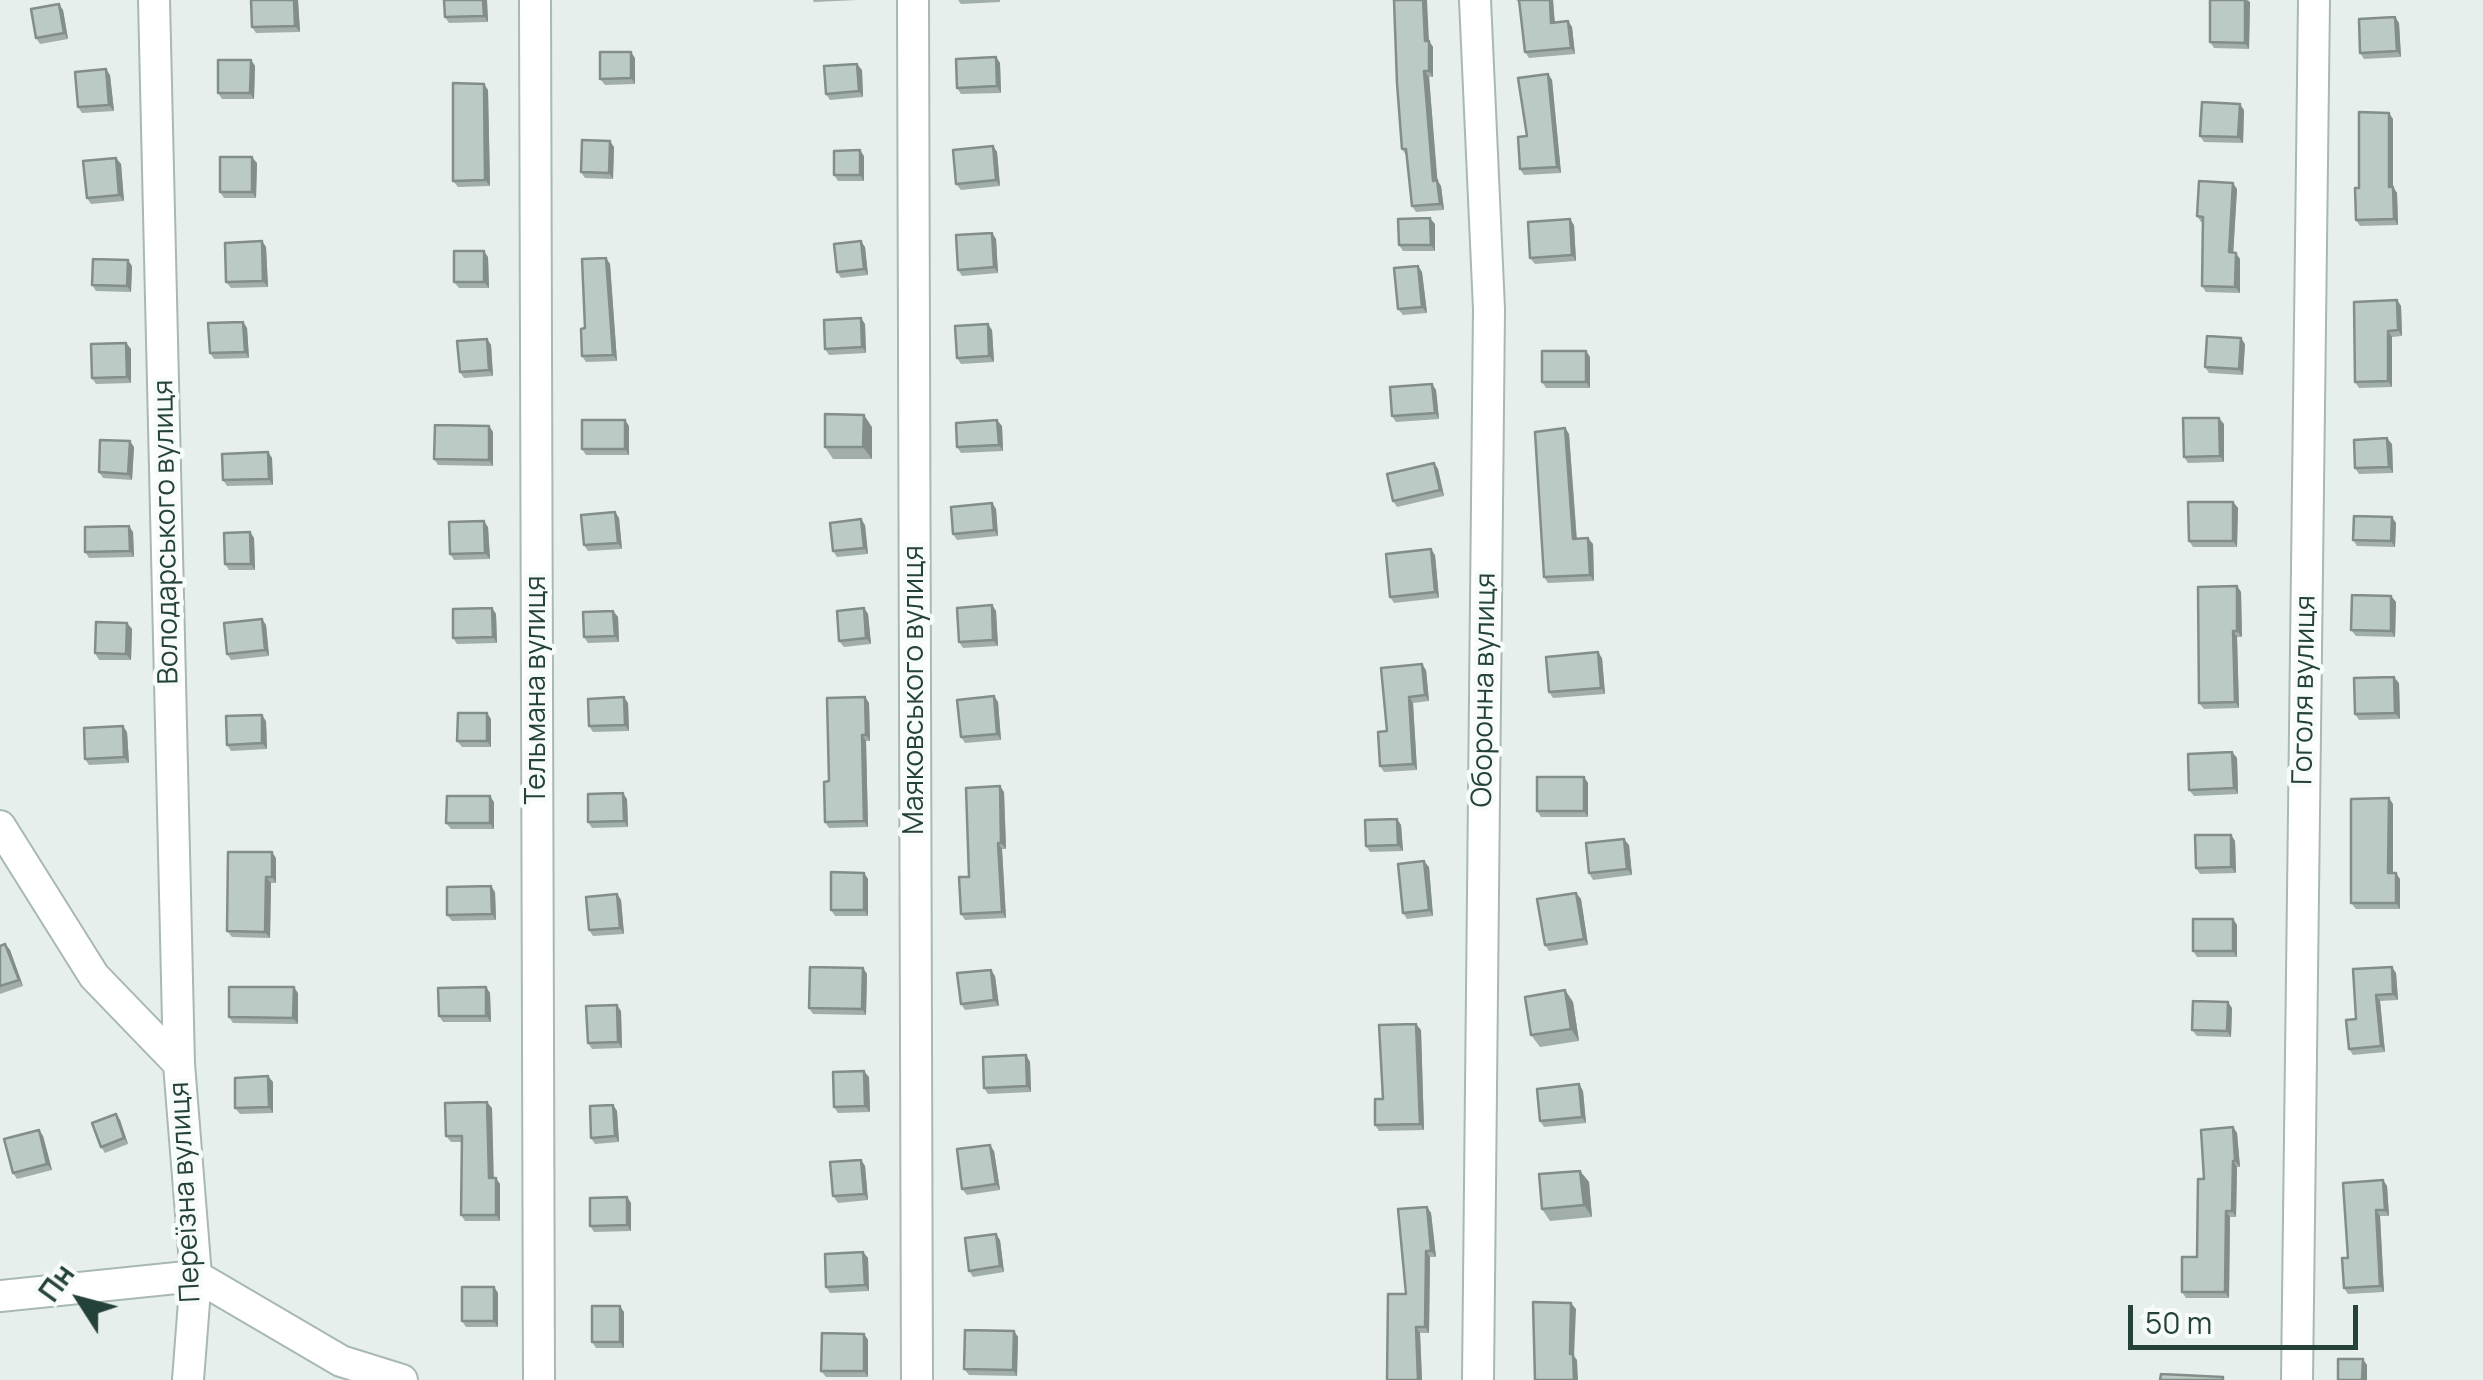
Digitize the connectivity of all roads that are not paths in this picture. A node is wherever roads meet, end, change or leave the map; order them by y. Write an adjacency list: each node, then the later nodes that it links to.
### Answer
1 (154, 0): 7 (street, Володарського вулиця)
2 (535, 0): 12 (street, Тельмана вулиця)
3 (913, 0): 13 (street, Маяковського вулиця)
4 (1476, 0): 14 (street, Оборонна вулиця)
5 (2314, 0): 15 (street, Гоголя вулиця)
6 (0, 826): 7 (street, Переїзна вулиця)
7 (179, 1064): 8 (street, Переїзна вулиця)
8 (196, 1276): 9 (street); 10 (street, Переїзна вулиця); 11 (street)
9 (0, 1296)
10 (188, 1380)
11 (402, 1380)
12 (539, 1380)
13 (917, 1380)
14 (1478, 1380)
15 (2297, 1380)

